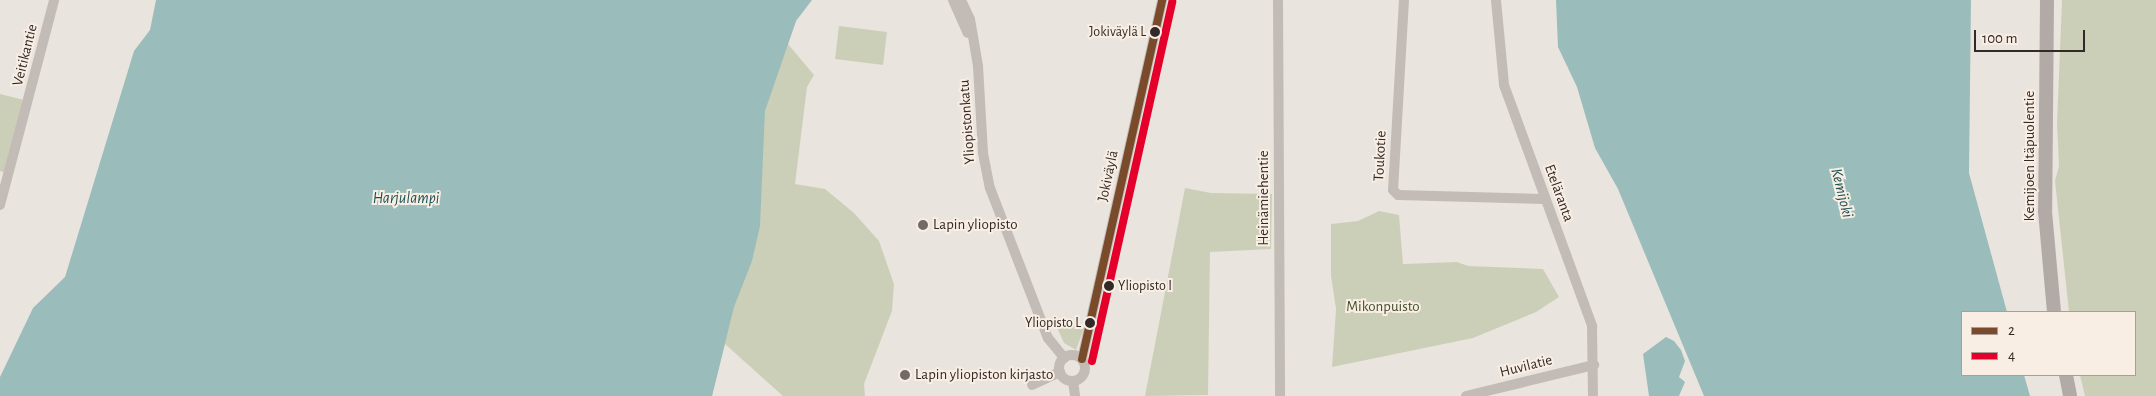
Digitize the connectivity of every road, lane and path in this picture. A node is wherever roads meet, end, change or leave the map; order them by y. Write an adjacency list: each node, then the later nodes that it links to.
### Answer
1 (54, 0): 11 (street, Veitikantie)
2 (953, 0): 9 (street, Yliopistonkatu)
3 (961, 0): 9 (street, Yliopistonkatu)
4 (1162, 0): 14 (street, Jokiväylä)
5 (1278, 0): 21 (street, Heinämiehentie)
6 (1404, 0): 10 (street, Toukotie)
7 (1496, 0): 10 (street, Eteläranta)
8 (2047, 0): 12 (main road, Kemijoen Itäpuolentie)
9 (974, 46): 13 (street, Yliopistonkatu)
10 (1545, 199): 15 (street, Eteläranta)
11 (0, 205)
12 (2054, 311)
13 (1064, 358): 14 (street); 16 (street)
14 (1082, 359): 18 (street)
15 (1594, 365): 22 (street, Huvilatie); 23 (street, Eteläranta)
16 (1060, 372): 18 (street); 19 (street)
17 (2066, 376): 24 (main road)
18 (1073, 381): 20 (street)
19 (1032, 385)
20 (1075, 396)
21 (1280, 396)
22 (1466, 396)
23 (1594, 396)
24 (2070, 396)

